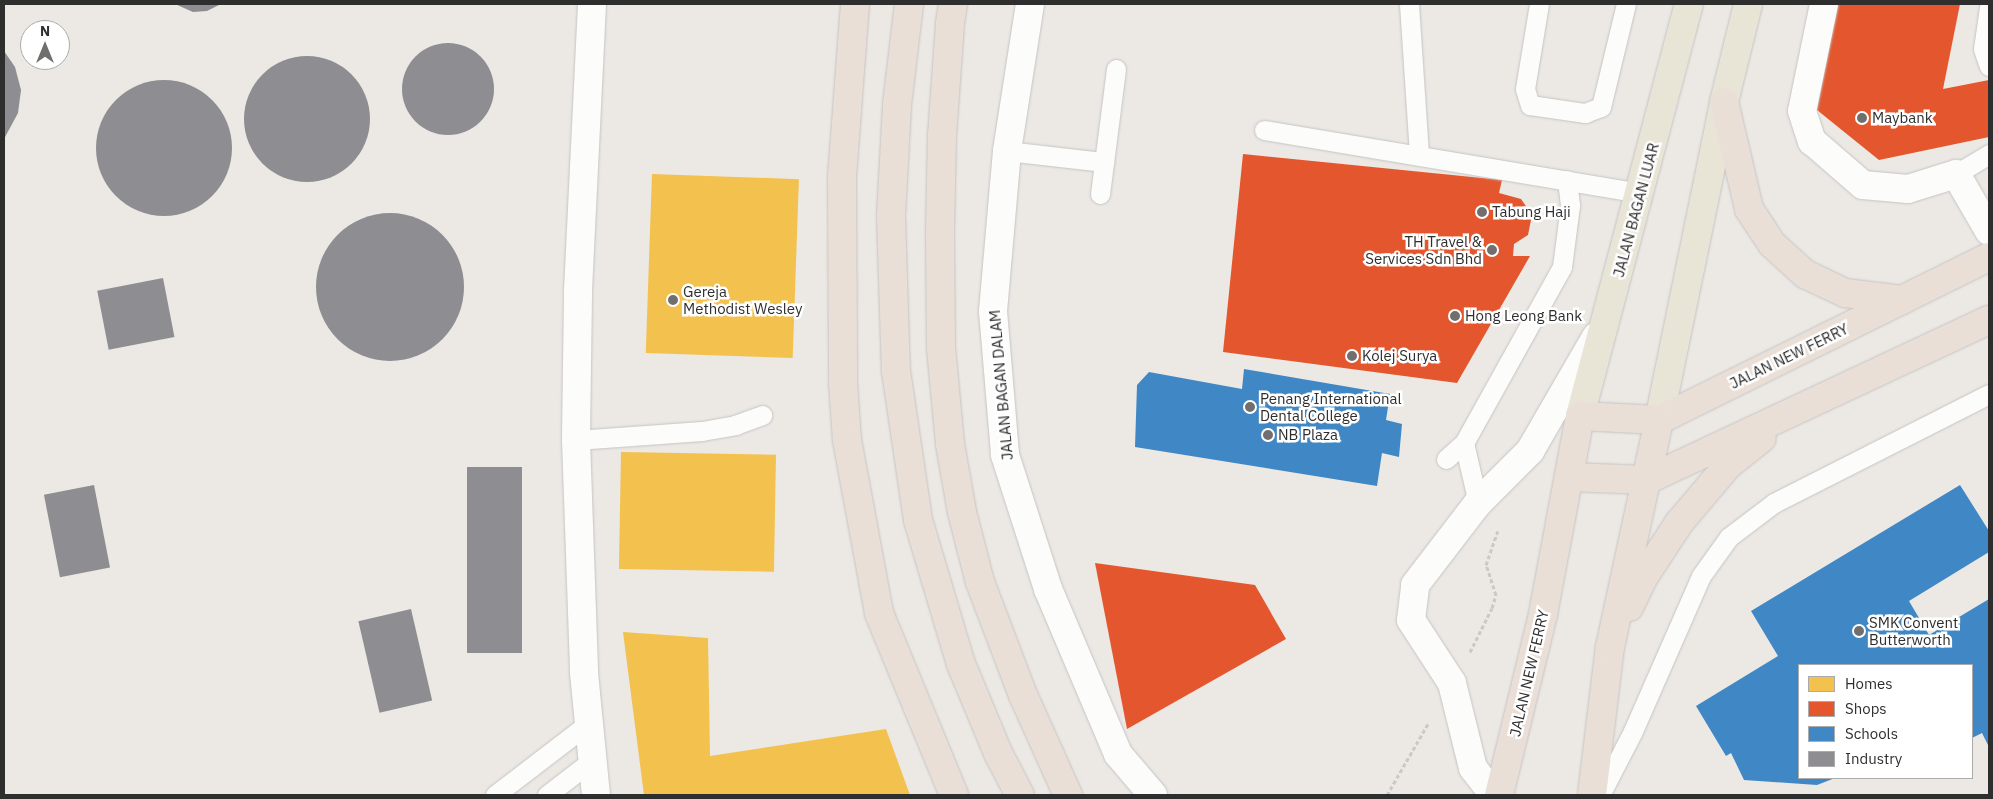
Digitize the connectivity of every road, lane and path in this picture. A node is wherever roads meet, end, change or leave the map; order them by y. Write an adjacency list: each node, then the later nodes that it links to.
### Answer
1 (592, 4): 35 (street)
2 (855, 4): 48 (highway)
3 (909, 4): 49 (highway)
4 (954, 4): 50 (highway)
5 (1030, 4): 17 (street, JALAN BAGAN DALAM)
6 (1408, 4): 19 (lane)
7 (1539, 4): 8 (lane)
8 (1626, 4)
9 (1689, 4): 23 (main road, JALAN BAGAN LUAR)
10 (1748, 4): 15 (main road)
11 (1824, 4): 21 (street)
12 (1989, 7): 13 (lane)
13 (1989, 66)
14 (1116, 69): 20 (lane)
15 (1724, 102): 27 (highway); 34 (main road)
16 (1264, 130): 19 (lane)
17 (1007, 151): 20 (lane); 51 (street, JALAN BAGAN DALAM)
18 (1989, 154): 21 (lane)
19 (1419, 156): 22 (lane)
20 (1104, 162): 24 (lane)
21 (1956, 174): 25 (street)
22 (1567, 180): 23 (lane); 36 (lane)
23 (1641, 193): 29 (main road, JALAN BAGAN LUAR)
24 (1100, 194)
25 (1989, 231)
26 (1989, 257): 27 (highway, JALAN NEW FERRY)
27 (1903, 300): 34 (highway, JALAN NEW FERRY)
28 (1989, 320): 31 (highway)
29 (1606, 321): 33 (main road, JALAN BAGAN LUAR); 40 (street)
30 (1989, 394): 56 (lane)
31 (1794, 412): 39 (highway); 41 (highway)
32 (762, 415): 35 (lane)
33 (1580, 416): 34 (highway, JALAN NEW FERRY); 38 (highway, JALAN NEW FERRY)
34 (1659, 420): 39 (highway)
35 (576, 440): 43 (street)
36 (1464, 443): 37 (lane); 40 (lane)
37 (1446, 459)
38 (1570, 477): 39 (highway); 54 (highway, JALAN NEW FERRY)
39 (1647, 480): 41 (highway)
40 (1488, 494): 42 (path); 42 (street)
41 (1610, 647): 55 (highway)
42 (1452, 683): 52 (path); 53 (street)
43 (590, 722): 44 (street); 45 (lane)
44 (594, 759): 46 (lane); 47 (street)
45 (495, 795)
46 (547, 795)
47 (596, 795)
48 (954, 795)
49 (1020, 795)
50 (1068, 795)
51 (1153, 795)
52 (1386, 795)
53 (1494, 795)
54 (1499, 795)
55 (1592, 795)
56 (1600, 795)

